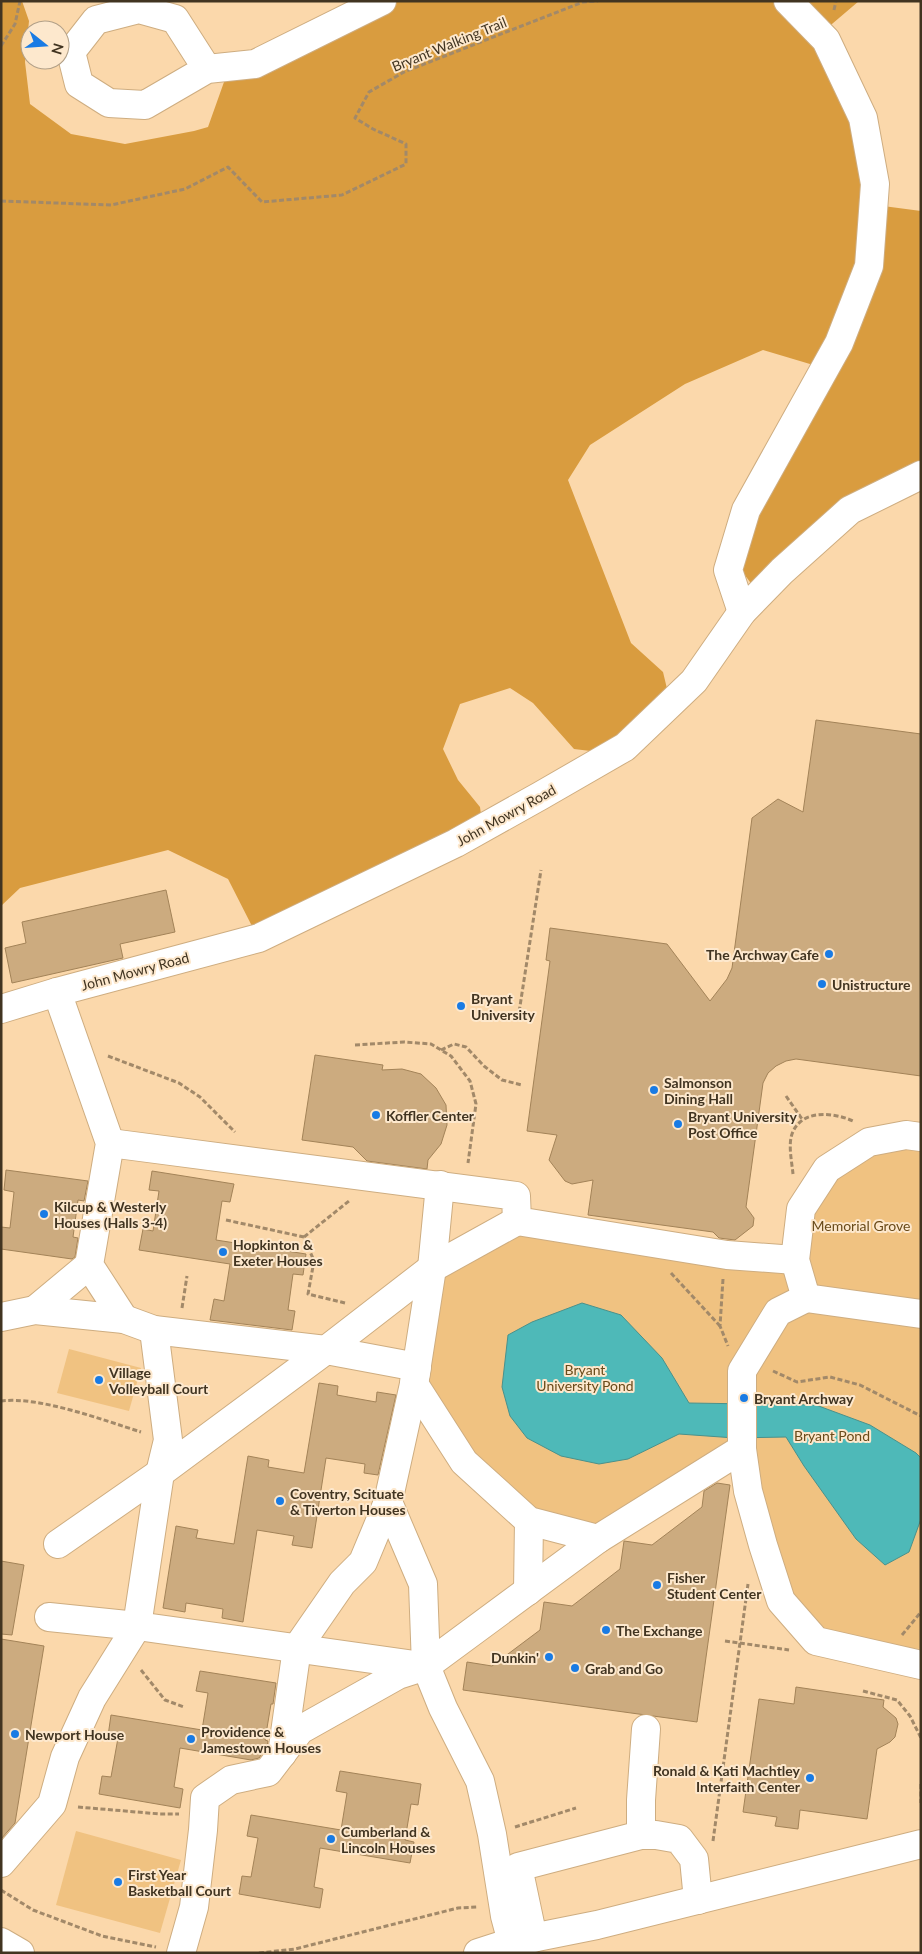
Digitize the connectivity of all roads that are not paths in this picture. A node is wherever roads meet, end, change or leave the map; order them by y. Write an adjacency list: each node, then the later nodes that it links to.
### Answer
1 (382, 1): 3 (street)
2 (788, 1): 5 (street)
3 (207, 69): 3 (street)
4 (921, 475): 5 (street, John Mowry Road)
5 (742, 612): 6 (street, John Mowry Road)
6 (57, 992): 7 (street, John Mowry Road); 9 (street)
7 (1, 1009)
8 (921, 1137): 12 (street)
9 (110, 1143): 10 (street); 13 (street)
10 (452, 1187): 11 (street); 14 (street)
11 (516, 1221): 12 (street); 14 (street)
12 (795, 1260): 15 (street)
13 (89, 1265): 16 (street); 19 (street)
14 (432, 1268): 21 (street); 22 (street)
15 (806, 1298): 17 (street); 23 (street)
16 (35, 1310): 18 (street); 19 (street)
17 (921, 1314)
18 (1, 1317)
19 (124, 1319): 20 (street)
20 (154, 1330): 21 (street); 24 (street)
21 (326, 1350): 22 (street); 24 (street)
22 (416, 1375): 25 (street); 26 (street)
23 (742, 1449): 27 (street); 33 (street)
24 (160, 1473): 28 (street); 31 (street)
25 (388, 1502): 32 (street); 34 (street)
26 (529, 1521): 27 (street); 29 (street)
27 (598, 1539): 29 (street)
28 (58, 1544)
29 (528, 1591): 34 (street)
30 (49, 1616): 31 (street)
31 (131, 1635): 32 (street); 39 (street)
32 (297, 1648): 34 (street); 36 (street)
33 (920, 1665)
34 (426, 1666): 36 (street); 41 (street)
35 (646, 1729): 37 (street)
36 (282, 1755): 43 (street)
37 (641, 1835): 40 (street); 41 (street)
38 (921, 1844): 40 (street)
39 (1, 1863)
40 (698, 1900): 41 (street)
41 (523, 1940): 45 (street)
42 (1, 1942): 44 (street)
43 (172, 1951)
44 (20, 1953)
45 (478, 1953)

